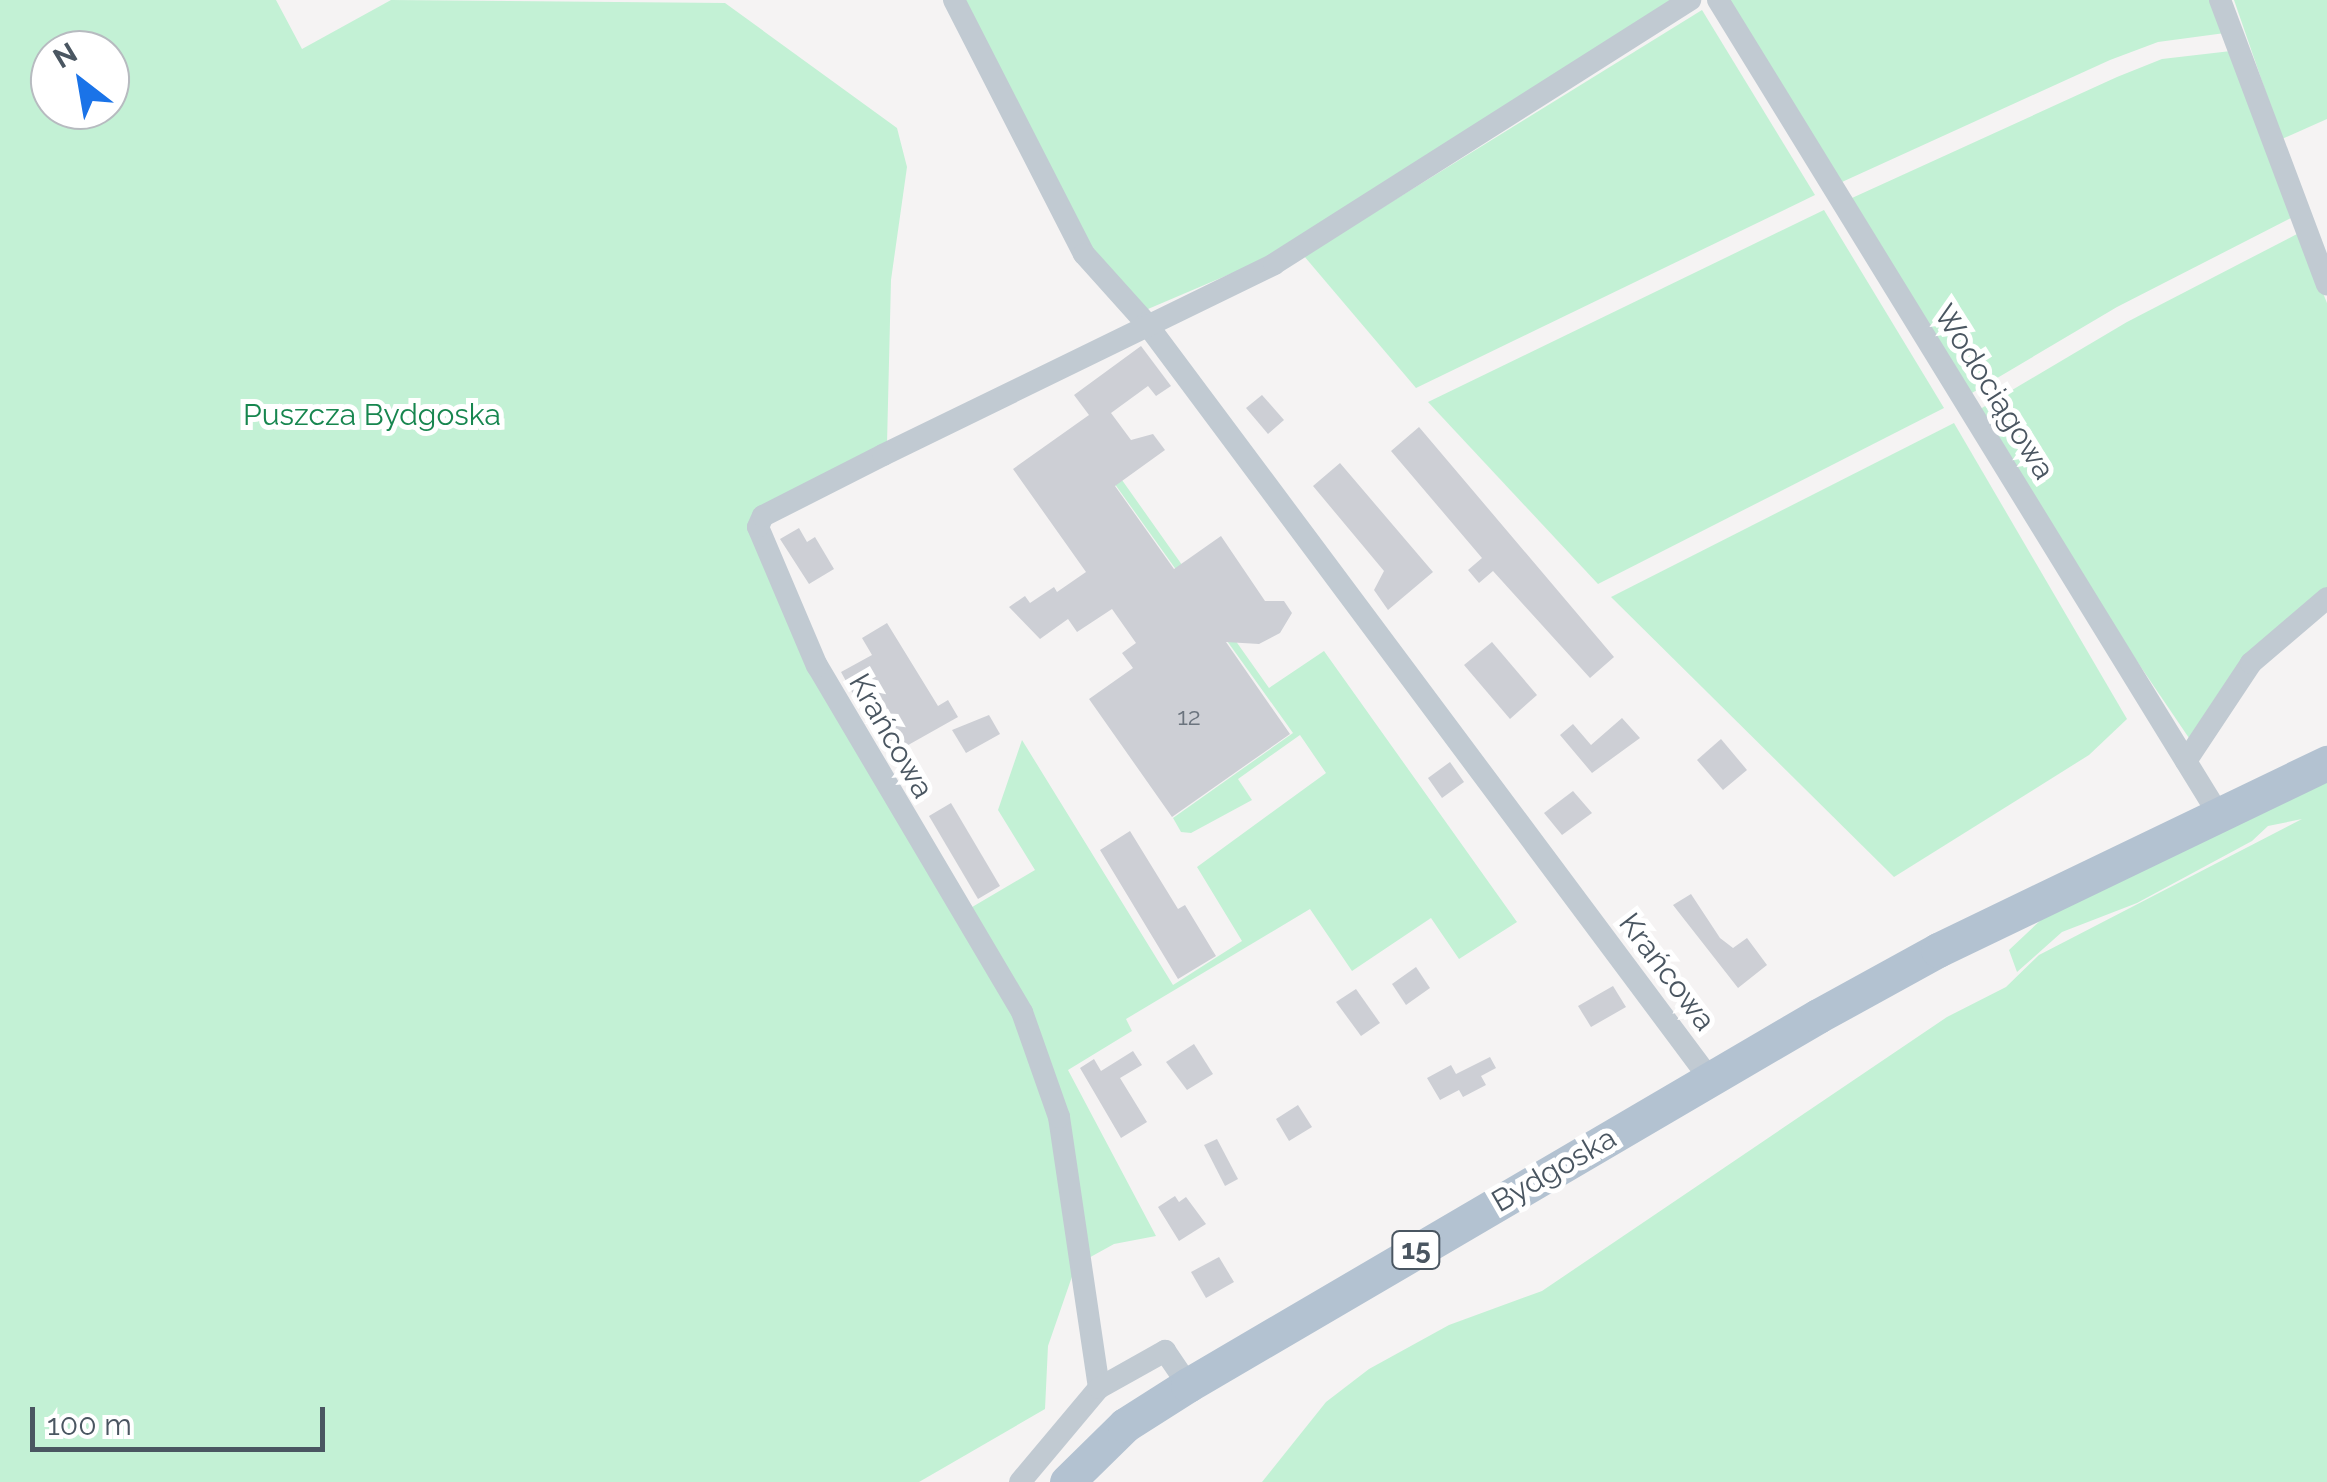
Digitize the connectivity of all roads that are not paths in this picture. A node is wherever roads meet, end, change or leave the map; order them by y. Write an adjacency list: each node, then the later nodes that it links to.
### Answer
1 (954, 0): 6 (street, Krańcowa)
2 (1690, 0): 6 (street)
3 (1718, 0): 8 (street, Wodociągowa)
4 (2220, 0): 5 (street)
5 (2327, 285)
6 (1146, 323): 11 (street, Krańcowa); 13 (street, Krańcowa)
7 (2327, 598): 8 (street)
8 (2186, 761): 10 (street, Wodociągowa)
9 (2327, 763): 10 (main road, 15)
10 (2219, 814): 11 (main road, Bydgoska / 15)
11 (1710, 1079): 12 (main road, Bydgoska / 15)
12 (1188, 1385): 13 (street); 15 (main road, Bydgoska / 15)
13 (1099, 1388): 14 (street)
14 (1020, 1482)
15 (1067, 1482)

